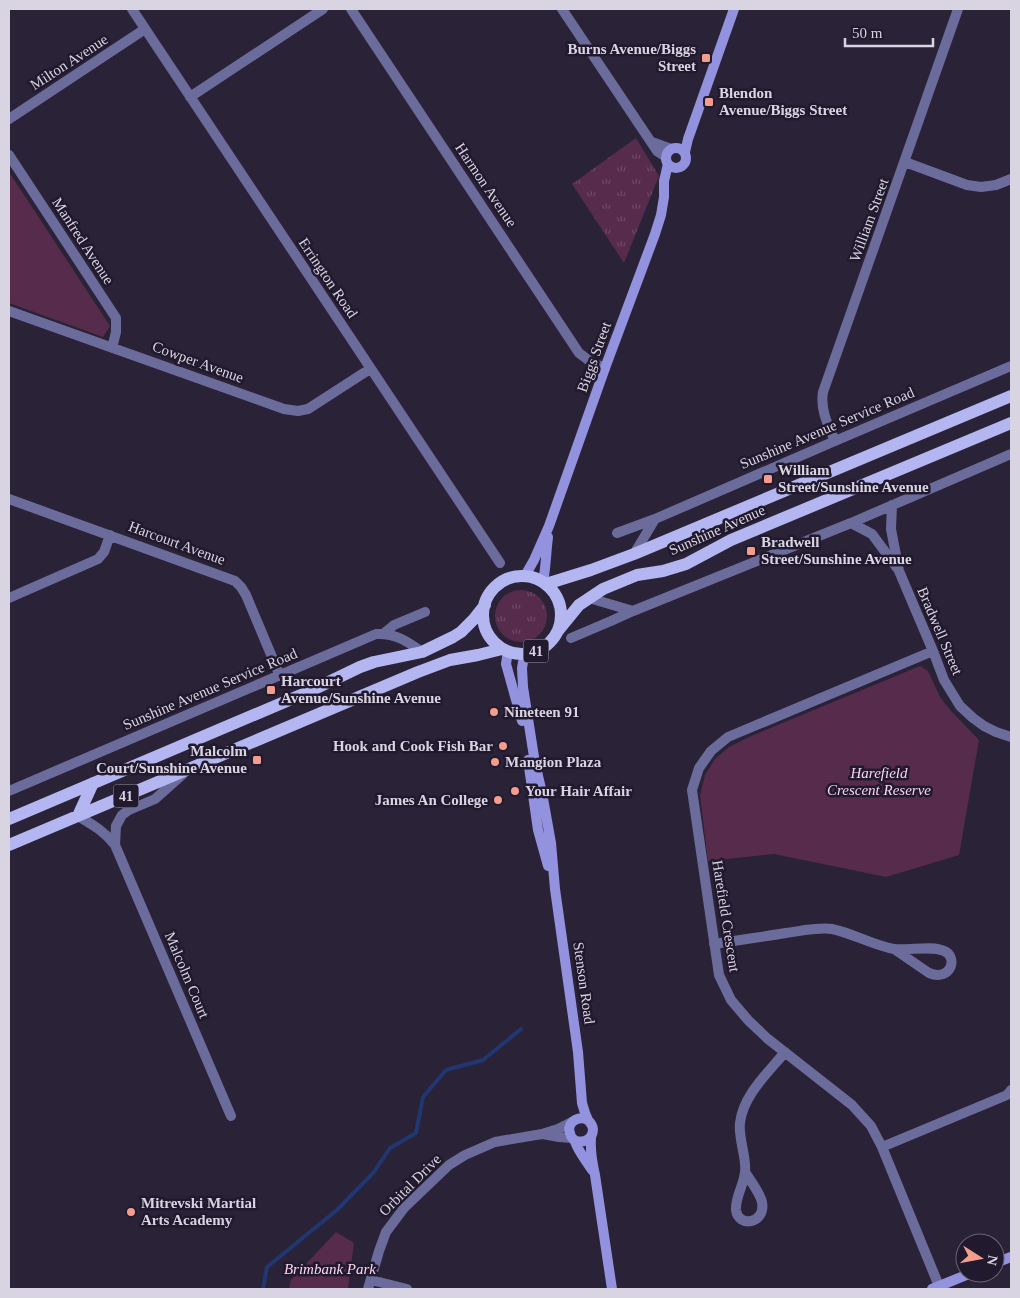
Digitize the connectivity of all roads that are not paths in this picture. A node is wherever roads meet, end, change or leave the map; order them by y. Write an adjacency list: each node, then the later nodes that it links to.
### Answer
1 (132, 9): 7 (street, Errington Road)
2 (323, 9): 8 (street)
3 (351, 9): 19 (street, Harmon Avenue)
4 (562, 9): 13 (street)
5 (734, 9): 10 (street, Biggs Street)
6 (958, 9): 14 (street, William Street)
7 (145, 29): 8 (street, Errington Road); 9 (street, Milton Avenue)
8 (190, 97): 20 (street, Errington Road)
9 (9, 119)
10 (694, 122): 11 (street, Biggs Street); 13 (street, Biggs Street)
11 (685, 152): 13 (street); 13 (street, Biggs Street)
12 (9, 155): 17 (street, Manfred Avenue)
13 (671, 157): 19 (street, Biggs Street)
14 (905, 162): 15 (street); 23 (street, William Street)
15 (1011, 178)
16 (9, 311): 17 (street, Cowper Avenue)
17 (112, 348): 20 (street, Cowper Avenue)
18 (1011, 366): 23 (street, Sunshine Avenue Service Road)
19 (605, 368): 29 (street, Biggs Street)
20 (370, 369): 33 (street, Errington Road)
21 (1011, 396): 32 (main road, Sunshine Avenue)
22 (1011, 422): 38 (main road, Sunshine Avenue / 41)
23 (835, 441): 27 (street, Sunshine Avenue Service Road)
24 (1011, 454): 26 (street)
25 (9, 499): 31 (street, Harcourt Avenue)
26 (892, 505): 28 (street); 34 (street, Bradwell Street)
27 (655, 519): 30 (street, Sunshine Avenue Service Road); 32 (street)
28 (851, 523): 34 (street); 40 (street)
29 (549, 526): 35 (street, Biggs Street); 36 (street, Biggs Street)
30 (617, 533)
31 (110, 535): 37 (street); 49 (street, Harcourt Avenue)
32 (634, 554): 36 (main road, Sunshine Avenue)
33 (500, 563)
34 (899, 571): 46 (street, Bradwell Street)
35 (522, 576): 36 (main road); 39 (main road, 41)
36 (545, 583): 42 (main road, 41)
37 (9, 598)
38 (589, 598): 40 (street); 42 (main road, Sunshine Avenue / 41)
39 (485, 605): 45 (main road, 41); 47 (main road, 41)
40 (633, 611): 44 (street)
41 (425, 612): 43 (street, Sunshine Avenue Service Road)
42 (557, 632): 48 (main road, 41)
43 (383, 634): 47 (street); 49 (street, Sunshine Avenue Service Road)
44 (571, 638)
45 (505, 650): 48 (main road, 41); 51 (main road, 41); 58 (street, Stenson Road)
46 (933, 651): 50 (street, Bradwell Street); 59 (street, Harefield Crescent)
47 (422, 652): 52 (main road, 41)
48 (527, 654): 58 (street, Stenson Road)
49 (280, 676): 53 (street, Sunshine Avenue Service Road)
50 (1011, 737)
51 (188, 770): 54 (main road, 41); 57 (street)
52 (92, 783): 54 (main road); 55 (main road, 41)
53 (9, 791)
54 (78, 816): 56 (main road, 41); 57 (street, Malcolm Court)
55 (9, 819)
56 (9, 845)
57 (115, 845): 64 (street, Malcolm Court)
58 (555, 889): 62 (street, Stenson Road)
59 (714, 944): 60 (street); 61 (street, Harefield Crescent)
60 (894, 949): 60 (street)
61 (785, 1052): 70 (street, Harefield Crescent); 71 (street)
62 (581, 1081): 65 (street, Stenson Road); 66 (street, Stenson Road)
63 (1010, 1093): 70 (street)
64 (231, 1116)
65 (588, 1120): 66 (street); 68 (street)
66 (573, 1122): 67 (street, Orbital Drive); 69 (street)
67 (542, 1134): 69 (street, Orbital Drive); 74 (street, Orbital Drive)
68 (590, 1138): 69 (street); 72 (street)
69 (573, 1139): 72 (street)
70 (882, 1148): 75 (street, Harefield Crescent)
71 (745, 1172)
72 (595, 1175): 77 (street)
73 (955, 1280): 75 (street)
74 (369, 1285): 76 (street)
75 (935, 1288)
76 (407, 1289)
77 (612, 1289)

